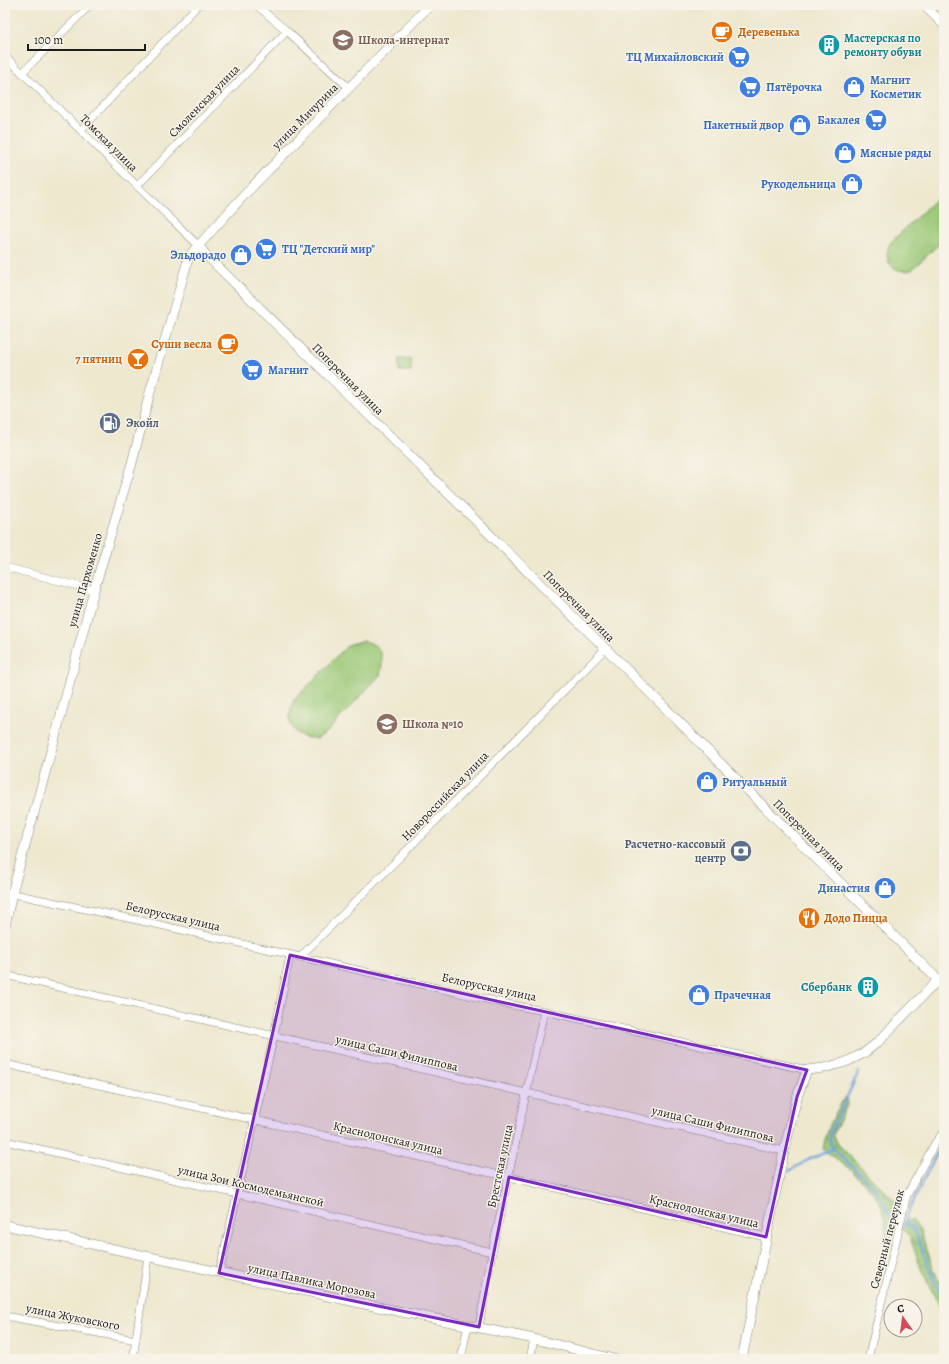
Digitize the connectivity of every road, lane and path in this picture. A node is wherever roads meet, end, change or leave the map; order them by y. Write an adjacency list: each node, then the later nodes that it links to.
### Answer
1 (90, 5): 9 (street)
2 (198, 5): 11 (street)
3 (256, 5): 7 (street)
4 (430, 5): 10 (street, улица Мичурина)
5 (924, 5): 6 (street)
6 (944, 25)
7 (287, 31): 10 (street); 12 (street, Смоленская улица)
8 (5, 56): 9 (street, Томская улица)
9 (23, 72): 11 (street, Томская улица)
10 (349, 88): 13 (street, улица Мичурина)
11 (81, 130): 12 (street, Томская улица)
12 (137, 186): 13 (street, Томская улица)
13 (198, 245): 15 (street, улица Пархоменко); 16 (street, Поперечная улица)
14 (5, 567): 15 (street)
15 (94, 590): 17 (street, улица Пархоменко)
16 (605, 649): 20 (street, Новороссийская улица); 22 (street, Поперечная улица)
17 (9, 893): 18 (street, улица Пархоменко); 19 (street, Белорусская улица)
18 (5, 926)
19 (290, 955): 20 (street, Белорусская улица); 24 (street)
20 (300, 957): 23 (street, Белорусская улица)
21 (5, 975): 24 (street, улица Саши Филиппова)
22 (941, 982): 26 (street, Белорусская улица)
23 (544, 1011): 26 (street, Белорусская улица); 27 (street, Брестская улица)
24 (274, 1036): 27 (street, улица Саши Филиппова); 28 (street)
25 (5, 1064): 28 (street, Краснодонская улица)
26 (807, 1070): 31 (street)
27 (526, 1093): 31 (street, улица Саши Филиппова); 32 (street, Брестская улица)
28 (254, 1119): 32 (street, Краснодонская улица); 33 (street)
29 (944, 1132): 49 (street, Северный переулок)
30 (5, 1141): 33 (street, улица Зои Космодемьянской)
31 (784, 1151): 35 (street)
32 (509, 1177): 35 (street, Краснодонская улица); 36 (street, Брестская улица)
33 (237, 1194): 36 (street, улица Зои Космодемьянской); 38 (street)
34 (5, 1225): 37 (street, улица Павлика Морозова)
35 (766, 1237): 48 (street)
36 (492, 1252): 41 (street, Брестская улица)
37 (148, 1257): 38 (street, улица Павлика Морозова); 43 (street)
38 (219, 1273): 40 (street, улица Павлика Морозова)
39 (5, 1316): 43 (street, улица Жуковского)
40 (468, 1325): 41 (street, улица Павлика Морозова); 45 (street)
41 (479, 1327): 42 (street, улица Павлика Морозова)
42 (534, 1339): 46 (street); 47 (street, улица Павлика Морозова)
43 (136, 1340): 44 (street)
44 (133, 1359)
45 (461, 1359)
46 (530, 1359)
47 (614, 1359)
48 (742, 1359)
49 (868, 1359)

